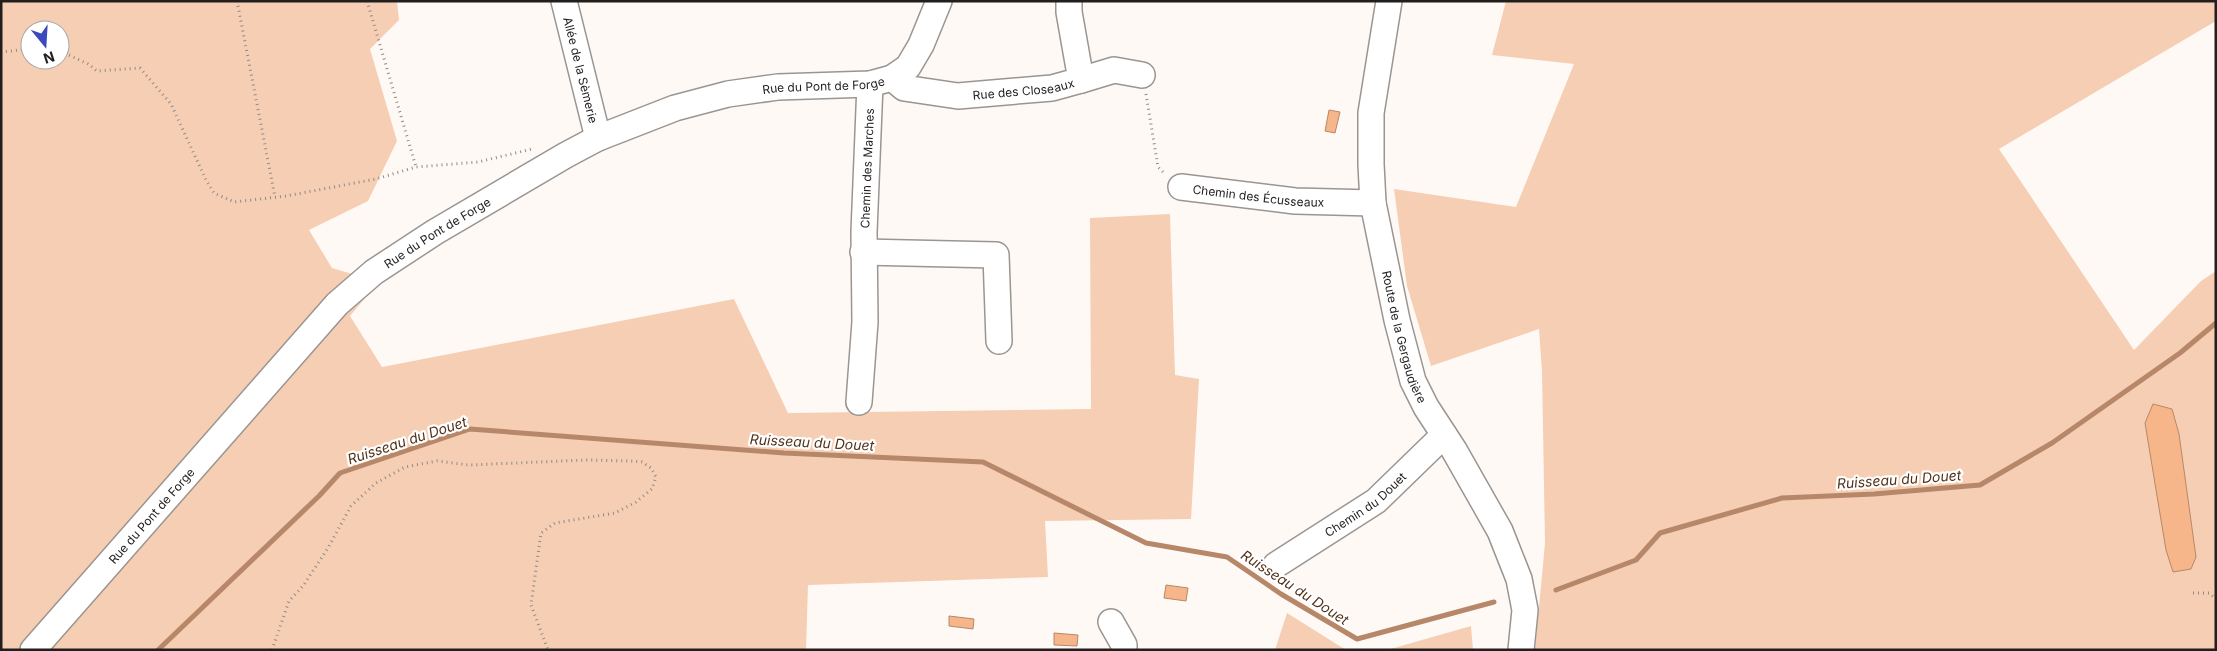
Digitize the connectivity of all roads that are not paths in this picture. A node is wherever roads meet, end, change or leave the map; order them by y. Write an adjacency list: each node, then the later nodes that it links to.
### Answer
1 (564, 1): 8 (street, Allée de la Sèmerie)
2 (940, 1): 7 (street, Rue du Pont de Forge)
3 (1070, 1): 6 (street, Rue des Closeaux)
4 (1388, 1): 10 (street, Route de la Gergaudière)
5 (1142, 75): 6 (street)
6 (1081, 80): 7 (street, Rue des Closeaux)
7 (881, 81): 8 (street, Rue du Pont de Forge); 11 (street, Chemin des Marches)
8 (598, 138): 17 (street, Rue du Pont de Forge)
9 (1181, 187): 10 (street, Chemin des Écusseaux)
10 (1373, 203): 14 (street, Route de la Gergaudière)
11 (863, 252): 12 (street); 13 (street, Chemin des Marches)
12 (999, 340)
13 (859, 402)
14 (1444, 435): 15 (street, Chemin du Douet); 19 (street, Route de la Gergaudière)
15 (1276, 564)
16 (1111, 622): 18 (street)
17 (33, 650)
18 (1124, 650)
19 (1521, 650)

